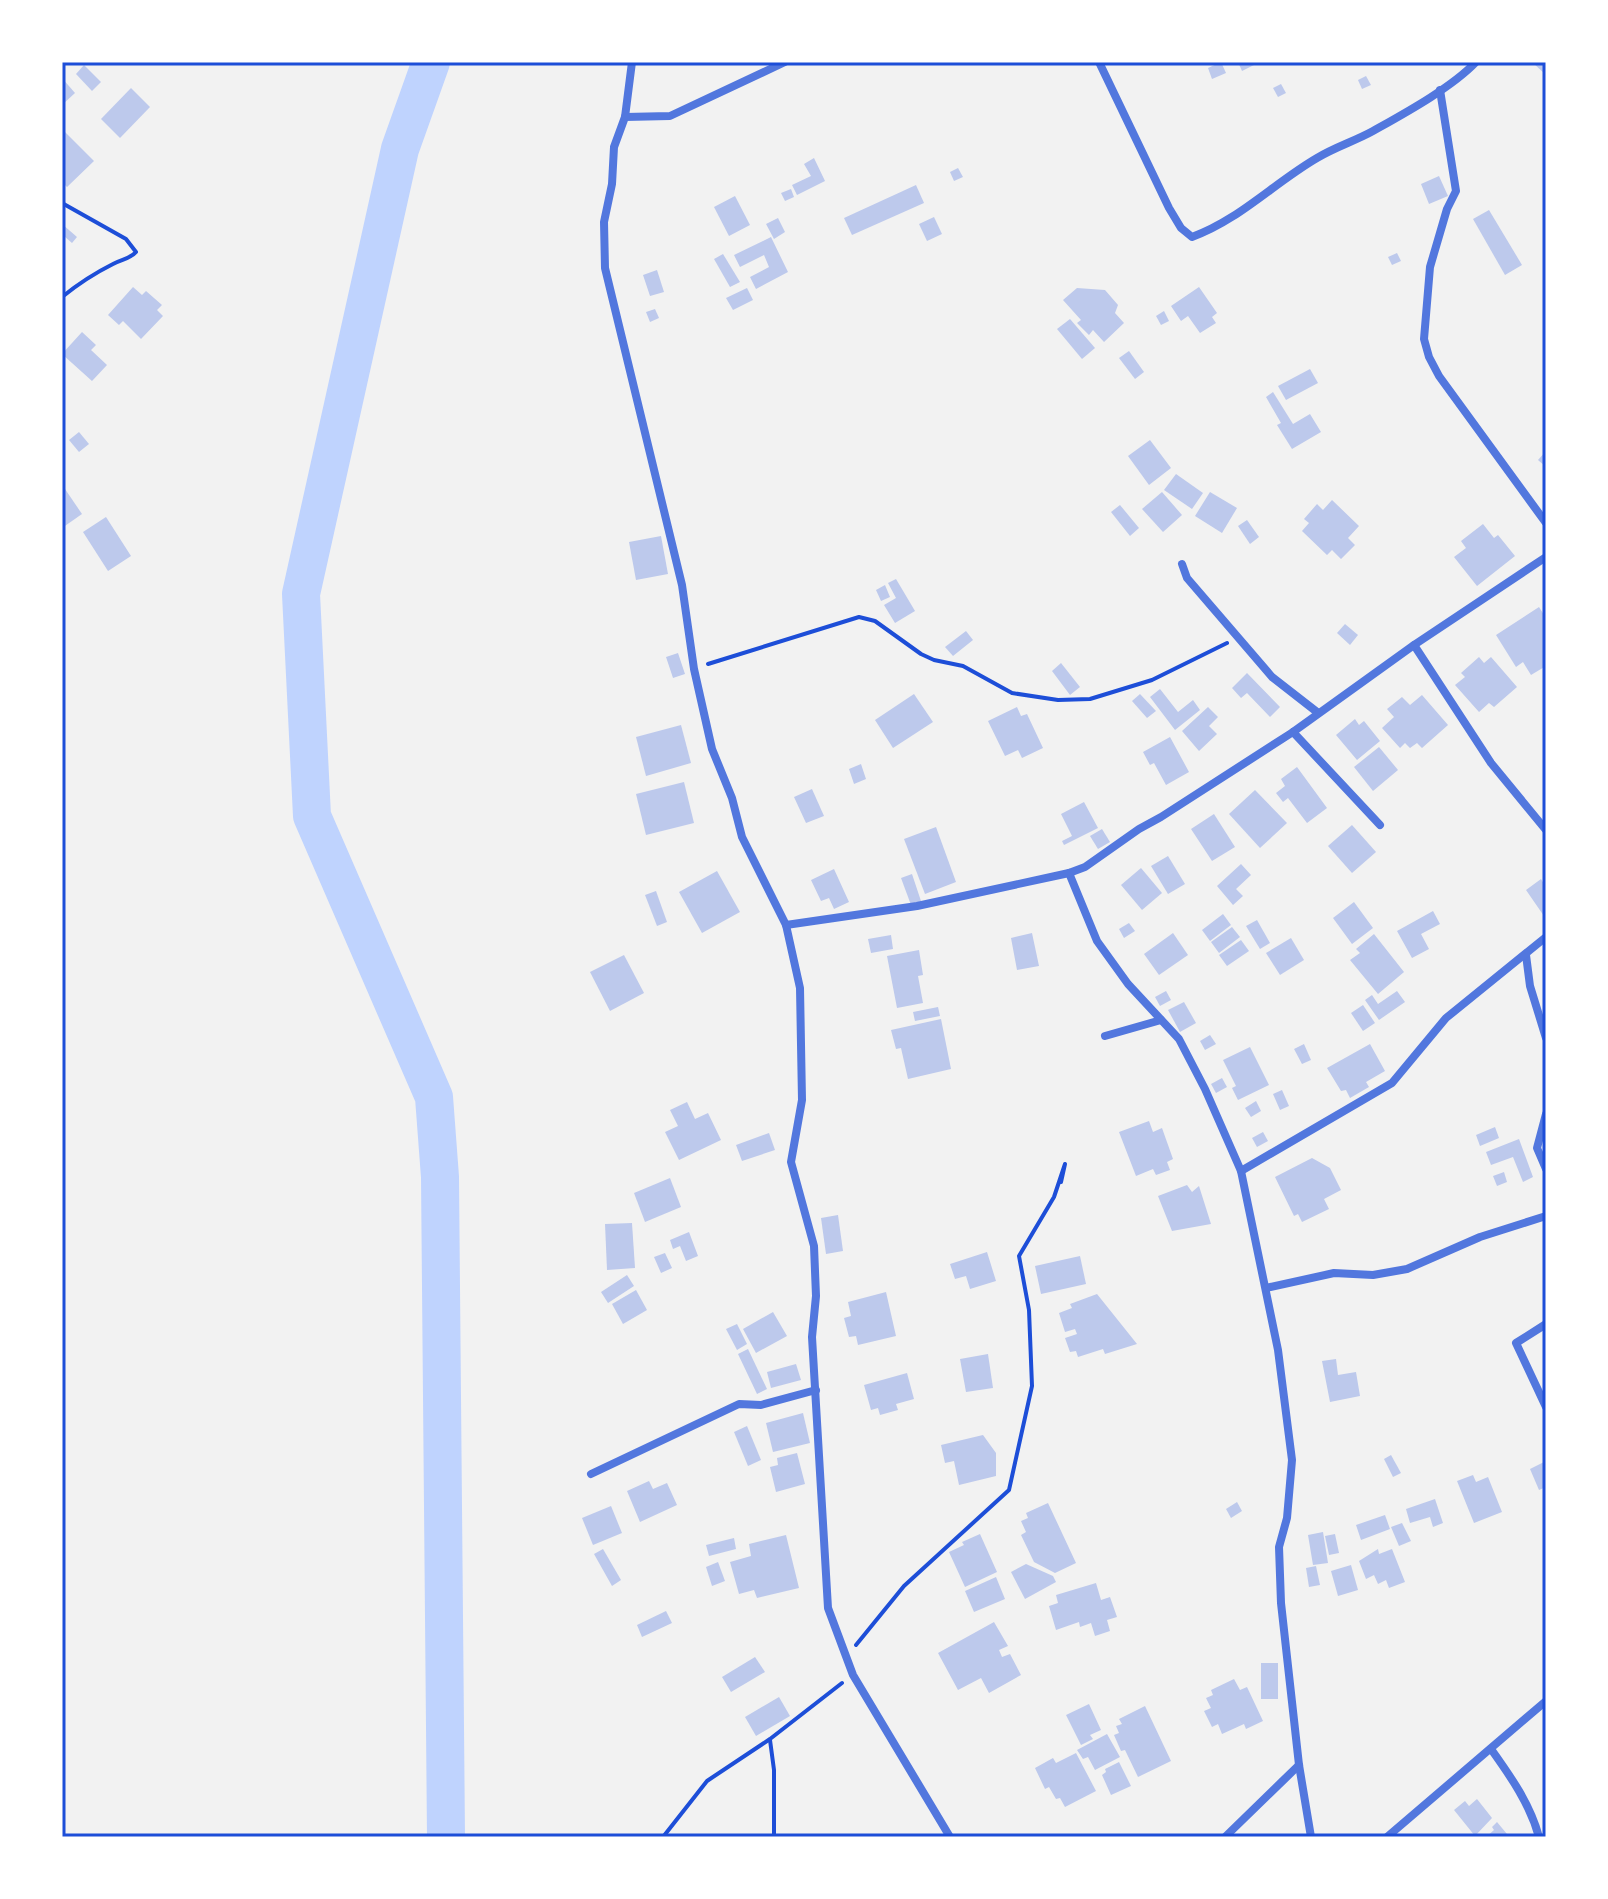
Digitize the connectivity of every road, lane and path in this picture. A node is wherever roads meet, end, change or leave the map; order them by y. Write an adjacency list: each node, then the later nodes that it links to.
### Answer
1 (632, 62): 6 (street)
2 (785, 62): 6 (street)
3 (1099, 62): 5 (street)
4 (1476, 62): 5 (street)
5 (1440, 90): 9 (street)
6 (625, 117): 14 (street)
7 (62, 203): 8 (path)
8 (62, 297)
9 (1546, 523)
10 (1546, 557): 13 (street)
11 (1182, 564): 12 (street)
12 (1239, 639): 14 (path); 15 (street)
13 (1414, 645): 15 (street); 18 (street)
14 (694, 669): 20 (street)
15 (1317, 712): 16 (street)
16 (1293, 732): 17 (street); 19 (street)
17 (1380, 825)
18 (1546, 830)
19 (1069, 873): 20 (street); 23 (street)
20 (786, 925): 33 (street)
21 (1546, 937): 22 (street)
22 (1526, 955): 25 (street); 28 (street)
23 (1161, 1020): 24 (street); 28 (street)
24 (1105, 1036)
25 (1546, 1038)
26 (1546, 1114): 27 (street)
27 (1546, 1169)
28 (1241, 1171): 31 (street)
29 (1061, 1182): 36 (path)
30 (1546, 1216): 31 (street)
31 (1266, 1288): 41 (street)
32 (1546, 1324): 34 (street)
33 (816, 1390): 35 (street); 36 (street)
34 (1546, 1407)
35 (591, 1474)
36 (846, 1657): 37 (street)
37 (853, 1675): 39 (path); 44 (street)
38 (1546, 1701): 40 (street)
39 (770, 1739): 42 (path); 43 (path)
40 (1491, 1749): 47 (street); 48 (street)
41 (1299, 1765): 45 (street); 46 (street)
42 (663, 1837)
43 (774, 1837)
44 (950, 1837)
45 (1225, 1837)
46 (1311, 1837)
47 (1387, 1837)
48 (1539, 1837)

